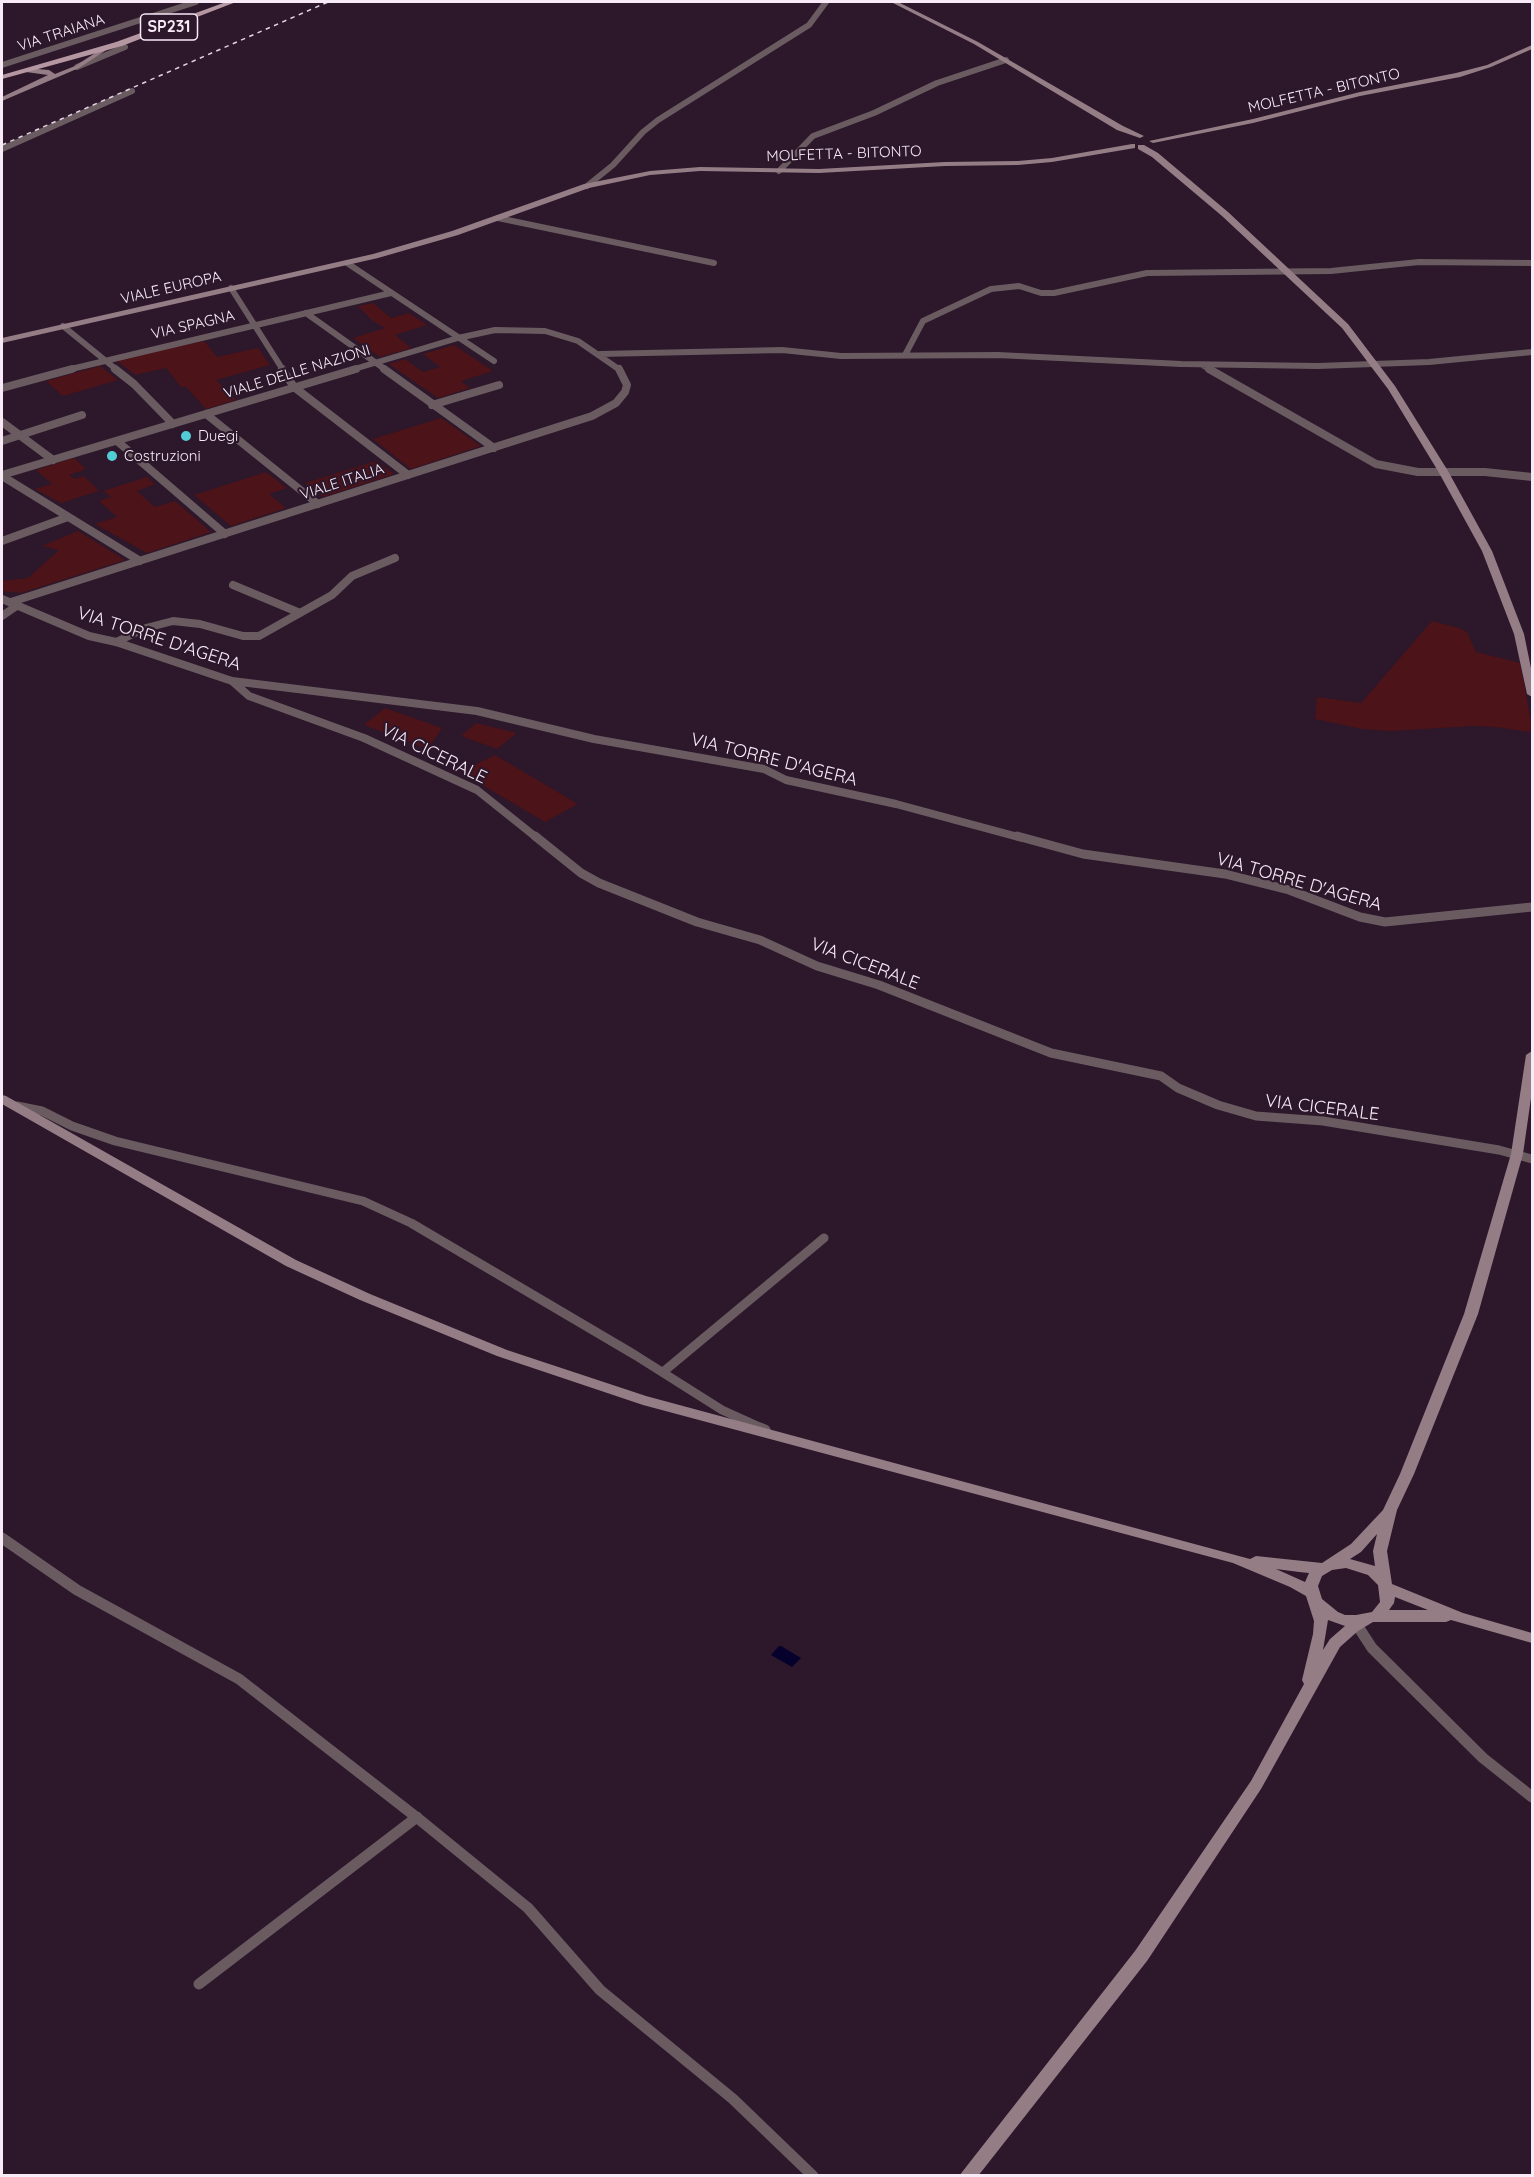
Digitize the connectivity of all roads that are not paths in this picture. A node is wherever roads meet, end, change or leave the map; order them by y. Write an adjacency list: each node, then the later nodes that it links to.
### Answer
1 (196, 2): 10 (street, VIA TRAIANA)
2 (232, 2): 7 (main road, SP231)
3 (826, 2): 24 (street)
4 (894, 2): 9 (main road)
5 (1533, 46): 20 (main road, MOLFETTA - BITONTO)
6 (124, 47): 12 (street)
7 (105, 49): 8 (main road, SP231); 12 (main road)
8 (83, 56): 11 (main road, SP231); 14 (main road)
9 (1006, 60): 19 (main road); 23 (street)
10 (2, 65)
11 (41, 67): 13 (main road, SP231); 14 (main road)
12 (74, 68): 14 (main road)
13 (29, 70): 15 (main road, SP231); 16 (main road)
14 (61, 74): 16 (main road)
15 (2, 76)
16 (49, 79): 18 (main road)
17 (132, 91): 22 (street)
18 (2, 99)
19 (1120, 128): 20 (main road); 21 (main road)
20 (1147, 141): 21 (main road, MOLFETTA - BITONTO); 29 (main road)
21 (1128, 142): 23 (main road, MOLFETTA - BITONTO)
22 (2, 149)
23 (779, 171): 24 (main road, MOLFETTA - BITONTO)
24 (587, 186): 25 (main road, MOLFETTA - BITONTO)
25 (498, 218): 26 (main road, VIALE EUROPA); 27 (street)
26 (347, 262): 30 (main road, VIALE EUROPA); 31 (street)
27 (714, 263)
28 (1533, 263): 29 (street)
29 (1287, 271): 39 (street); 44 (main road)
30 (231, 288): 33 (street); 34 (main road, VIALE EUROPA)
31 (391, 293): 32 (street, VIA SPAGNA); 35 (street)
32 (306, 313): 33 (street, VIA SPAGNA); 42 (street)
33 (255, 325): 40 (street, VIA SPAGNA); 46 (street)
34 (63, 326): 36 (main road, VIALE EUROPA); 40 (street)
35 (458, 338): 38 (street, VIALE DELLE NAZIONI); 41 (street); 42 (street, VIALE DELLE NAZIONI)
36 (2, 341)
37 (1533, 352): 44 (street)
38 (600, 354): 39 (street); 56 (street, VIALE ITALIA)
39 (905, 355): 43 (street)
40 (104, 360): 47 (street, VIA SPAGNA); 52 (street)
41 (494, 361)
42 (373, 363): 46 (street, VIALE DELLE NAZIONI); 48 (street)
43 (1202, 365): 44 (street); 58 (street)
44 (1375, 365): 58 (main road)
45 (499, 385): 48 (street)
46 (294, 387): 49 (street, VIALE DELLE NAZIONI); 59 (street)
47 (2, 388)
48 (432, 405): 56 (street)
49 (206, 414): 52 (street, VIALE DELLE NAZIONI); 62 (street)
50 (82, 415): 53 (street)
51 (2, 422): 53 (street)
52 (173, 424): 55 (street, VIALE DELLE NAZIONI)
53 (19, 435): 54 (street); 57 (street)
54 (2, 441)
55 (117, 441): 57 (street, VIALE DELLE NAZIONI); 64 (street)
56 (494, 448): 59 (street, VIALE ITALIA)
57 (53, 460): 60 (street, VIALE DELLE NAZIONI)
58 (1443, 471): 61 (street); 75 (main road)
59 (408, 475): 62 (street, VIALE ITALIA)
60 (2, 476): 63 (street)
61 (1533, 477)
62 (318, 504): 64 (street, VIALE ITALIA)
63 (68, 517): 65 (street); 67 (street)
64 (225, 534): 67 (street, VIALE ITALIA)
65 (2, 541)
66 (395, 558): 71 (street)
67 (140, 561): 70 (street, VIALE ITALIA)
68 (233, 585): 71 (street)
69 (2, 599): 70 (street, VIA TORRE D'AGERA)
70 (15, 603): 72 (street, VIALE ITALIA); 73 (street, VIA TORRE D'AGERA)
71 (300, 614): 73 (street)
72 (2, 616)
73 (116, 642): 74 (street, VIA TORRE D'AGERA)
74 (232, 681): 76 (street, VIA TORRE D'AGERA); 79 (street, VIA CICERALE)
75 (1533, 694)
76 (1533, 907)
77 (1533, 1054): 79 (main road)
78 (8, 1102): 82 (street); 83 (main road)
79 (1517, 1154): 80 (street, VIA CICERALE); 84 (main road)
80 (1533, 1158)
81 (824, 1238): 82 (street)
82 (663, 1372): 83 (street)
83 (778, 1437): 86 (main road)
84 (1390, 1510): 87 (main road); 88 (main road)
85 (2, 1538): 95 (street)
86 (1237, 1559): 87 (main road); 89 (main road)
87 (1326, 1566): 88 (main road); 89 (main road)
88 (1385, 1585): 90 (main road); 91 (main road)
89 (1313, 1597): 91 (main road); 93 (main road)
90 (1460, 1617): 91 (main road); 92 (main road)
91 (1367, 1620): 93 (main road); 94 (street)
92 (1533, 1638)
93 (1307, 1690): 98 (main road)
94 (1533, 1797)
95 (417, 1817): 96 (street); 97 (street)
96 (199, 1984)
97 (813, 2175)
98 (967, 2175)

